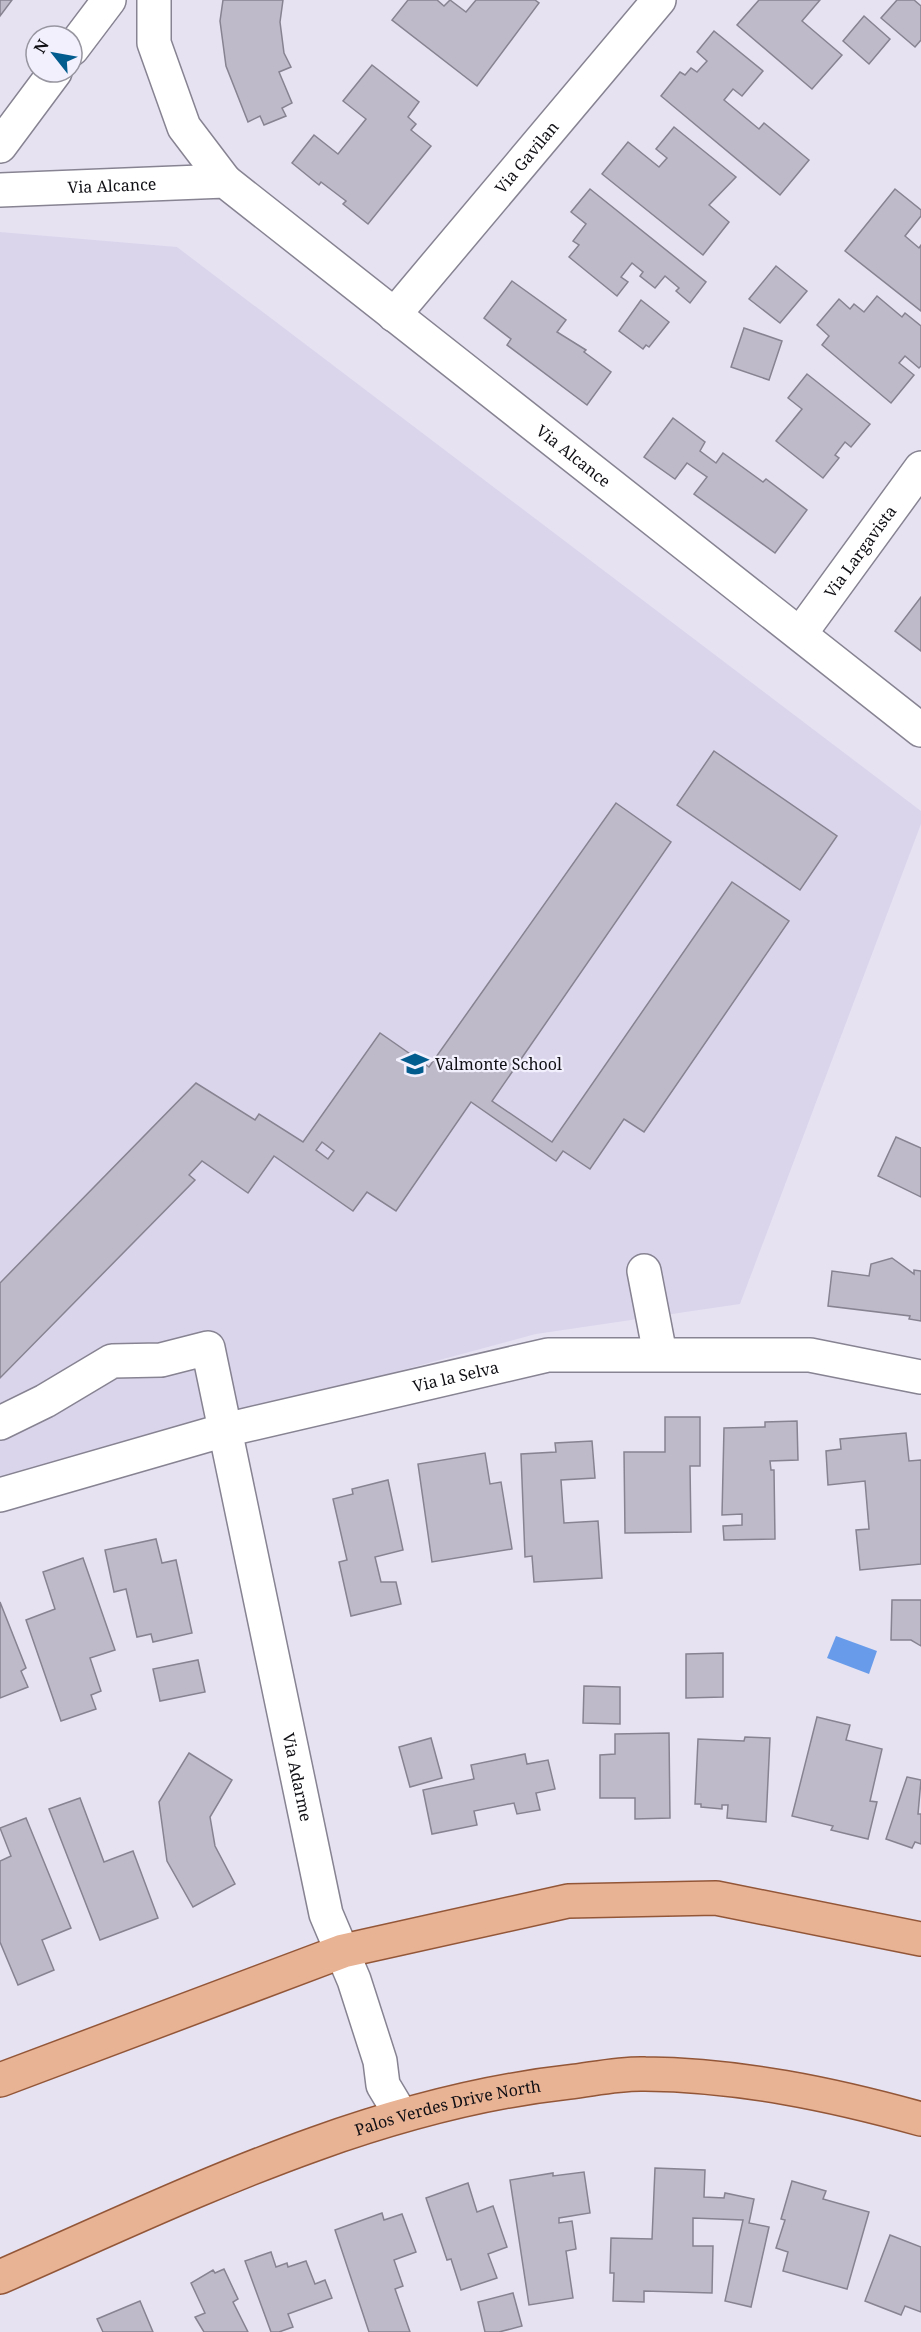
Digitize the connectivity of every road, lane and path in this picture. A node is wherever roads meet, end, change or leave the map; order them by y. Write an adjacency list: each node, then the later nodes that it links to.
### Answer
1 (109, 0): 4 (street)
2 (154, 0): 7 (street, Via Alcance)
3 (659, 0): 9 (street, Via Gavilan)
4 (84, 33)
5 (46, 84): 6 (street)
6 (0, 146)
7 (225, 181): 8 (street, Via Alcance); 9 (street, Via Alcance)
8 (0, 190)
9 (394, 315): 11 (street, Via Alcance)
10 (921, 468): 11 (street, Via Largavista)
11 (800, 634): 12 (street, Via Alcance)
12 (921, 730)
13 (644, 1271): 14 (street)
14 (660, 1354): 15 (street, Via la Selva); 17 (street, Via la Selva)
15 (921, 1377)
16 (0, 1423): 17 (street, Via Adarme)
17 (225, 1430): 18 (street, Via la Selva); 20 (street, Via Adarme)
18 (0, 1495)
19 (921, 1939): 20 (main road)
20 (343, 1951): 21 (main road); 22 (street, Via Adarme)
21 (0, 2080)
22 (401, 2115): 23 (main road, Palos Verdes Drive North); 24 (main road, Palos Verdes Drive North)
23 (921, 2119)
24 (0, 2277)

